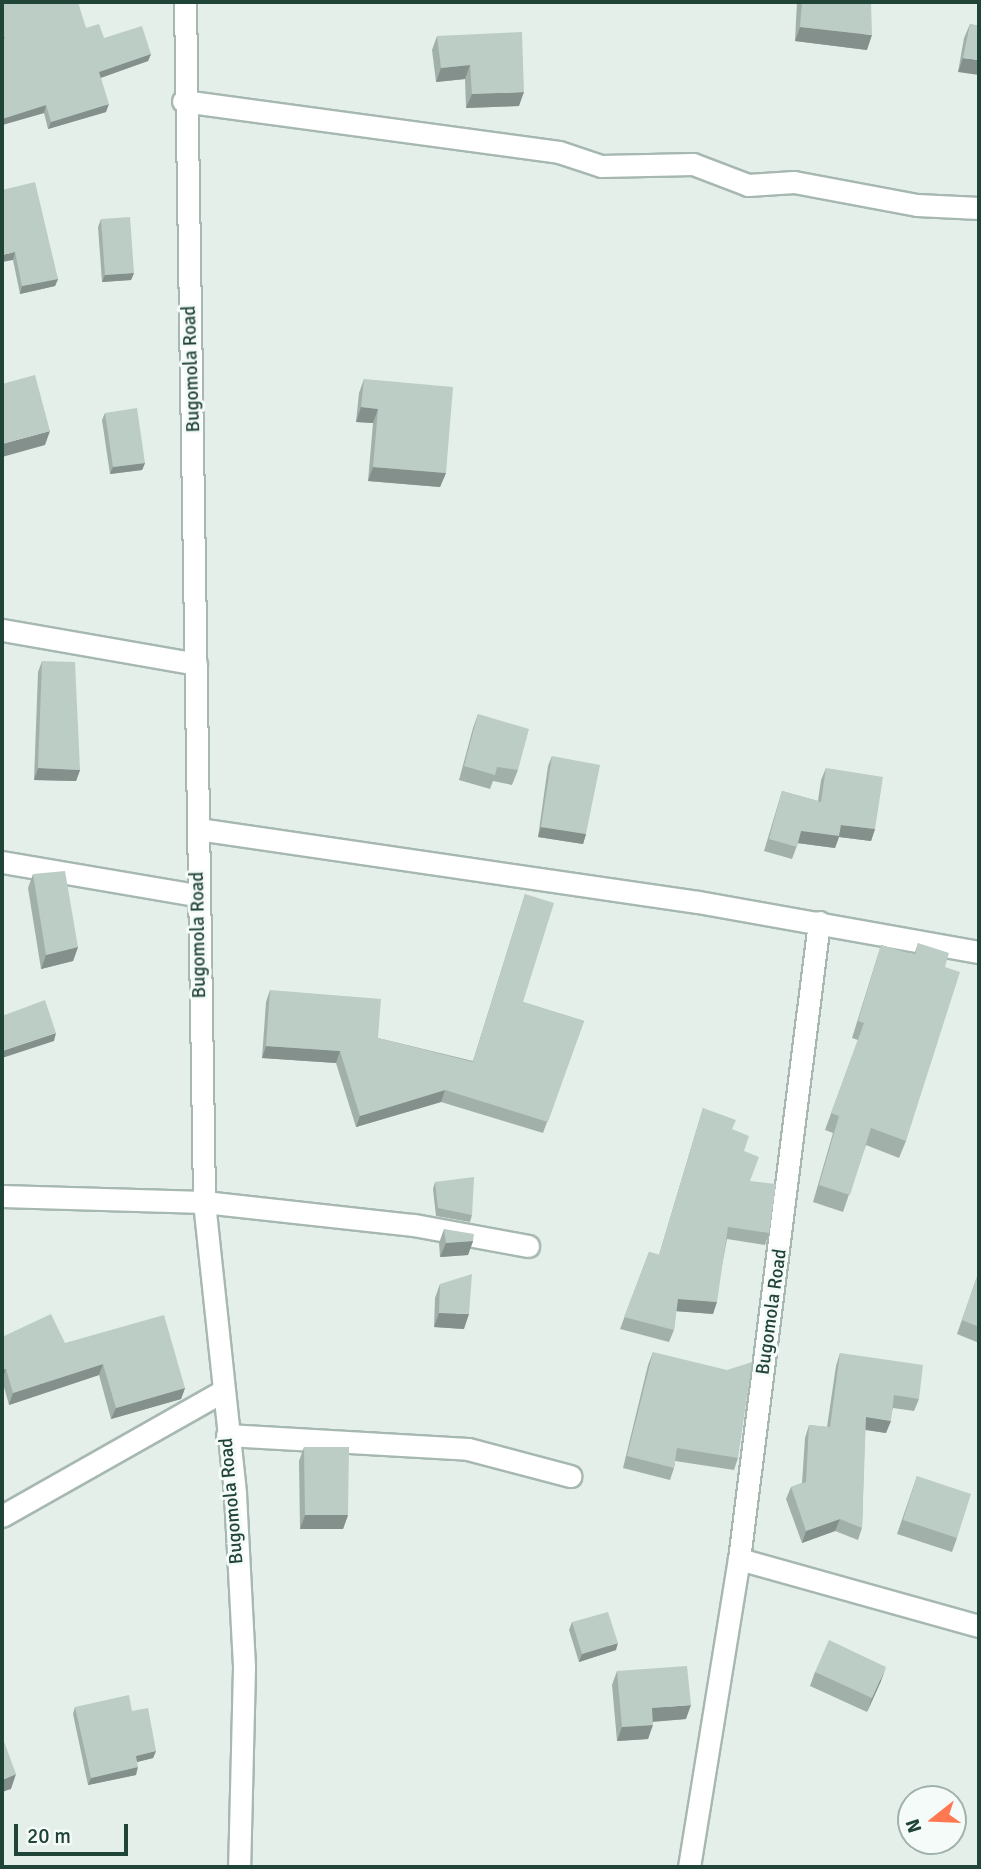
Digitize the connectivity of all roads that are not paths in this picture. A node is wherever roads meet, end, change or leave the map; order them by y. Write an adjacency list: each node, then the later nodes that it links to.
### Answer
1 (185, 2): 2 (street, Bugomola Road)
2 (183, 101): 3 (street); 5 (street, Bugomola Road)
3 (979, 208)
4 (2, 629): 5 (street)
5 (196, 664): 6 (street, Bugomola Road)
6 (198, 829): 8 (street, Bugomola Road); 9 (street)
7 (2, 863): 8 (street)
8 (196, 895): 12 (street, Bugomola Road)
9 (820, 922): 10 (street); 18 (street, Bugomola Road)
10 (979, 952)
11 (2, 1196): 12 (street)
12 (204, 1202): 13 (street); 14 (street, Bugomola Road)
13 (528, 1246)
14 (221, 1392): 15 (street, Bugomola Road); 17 (street)
15 (227, 1435): 16 (street); 20 (street, Bugomola Road)
16 (570, 1476)
17 (2, 1516)
18 (739, 1559): 19 (street); 21 (street, Bugomola Road)
19 (979, 1626)
20 (239, 1867)
21 (689, 1867)

